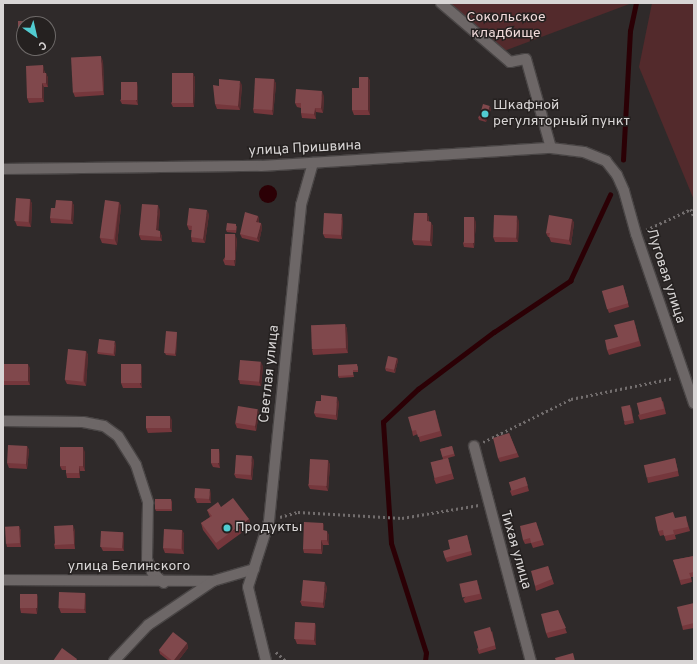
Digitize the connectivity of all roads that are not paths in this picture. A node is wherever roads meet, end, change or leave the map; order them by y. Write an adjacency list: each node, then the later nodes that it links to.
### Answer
1 (441, 3): 2 (street)
2 (551, 148): 3 (street, улица Пришвина); 4 (street, улица Пришвина)
3 (606, 161): 6 (street, Луговая улица)
4 (313, 163): 5 (street, улица Пришвина); 9 (street, Светлая улица)
5 (3, 169)
6 (694, 403)
7 (3, 421): 12 (street)
8 (474, 446): 15 (street, Тихая улица)
9 (254, 569): 11 (street, улица Белинского); 14 (street, Светлая улица)
10 (3, 580): 12 (street, улица Белинского)
11 (213, 581): 12 (street, улица Белинского); 13 (street)
12 (164, 583)
13 (114, 661)
14 (266, 661)
15 (531, 661)

